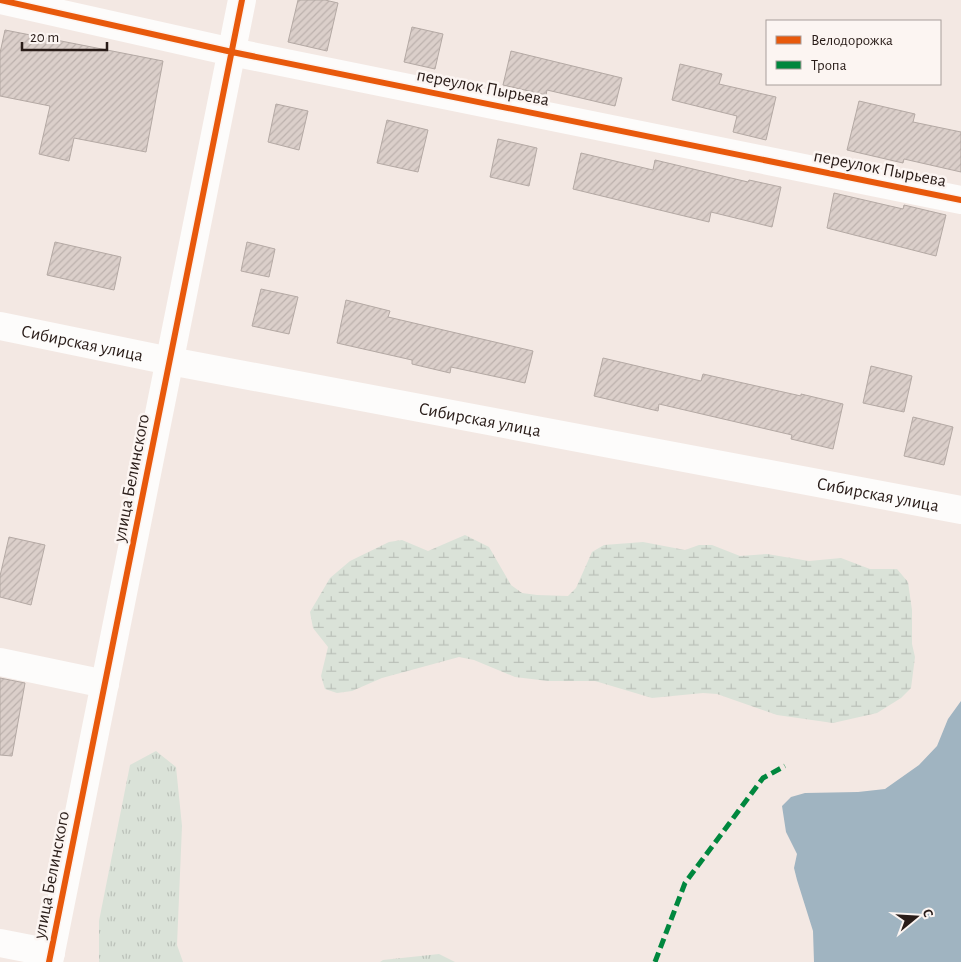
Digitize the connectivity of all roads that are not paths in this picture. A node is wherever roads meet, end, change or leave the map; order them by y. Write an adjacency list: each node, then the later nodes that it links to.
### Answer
1 (0, 0): 3 (street, переулок Пырьева)
2 (242, 0): 3 (street, улица Белинского)
3 (232, 52): 4 (street, переулок Пырьева); 6 (street, улица Белинского)
4 (961, 200)
5 (0, 326): 6 (street, Сибирская улица)
6 (170, 361): 7 (street, Сибирская улица); 9 (street, улица Белинского)
7 (961, 510)
8 (0, 662): 9 (street)
9 (105, 684): 11 (street, улица Белинского)
10 (0, 943): 11 (street)
11 (50, 957)

